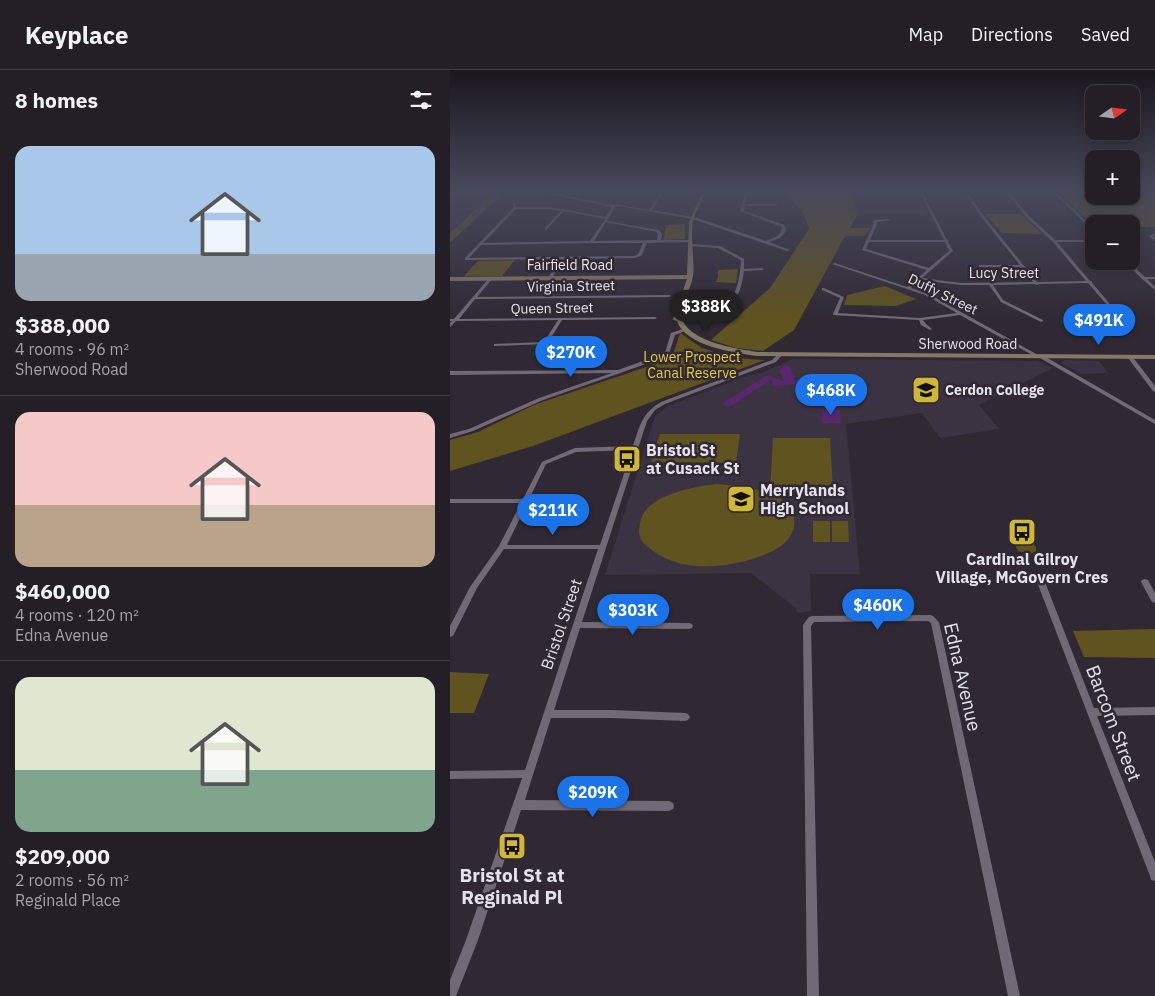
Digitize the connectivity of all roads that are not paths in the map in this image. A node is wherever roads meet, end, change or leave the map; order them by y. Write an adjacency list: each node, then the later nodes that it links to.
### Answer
1 (490, 233): 22 (street)
2 (597, 233): 20 (street)
3 (659, 233): 18 (street)
4 (692, 233): 21 (main road)
5 (740, 233): 19 (street)
6 (782, 233): 19 (street)
7 (871, 233): 12 (street)
8 (943, 233): 13 (street)
9 (996, 233): 27 (street)
10 (1046, 233): 15 (street)
11 (1151, 235): 14 (street)
12 (868, 240): 13 (street); 29 (street)
13 (947, 240): 29 (street)
14 (1155, 240)
15 (1054, 241): 16 (street); 39 (street)
16 (1085, 241)
17 (644, 242): 18 (street); 20 (street); 24 (street)
18 (659, 242): 21 (street)
19 (767, 242): 23 (street)
20 (591, 243): 22 (street)
21 (691, 243): 30 (street); 32 (main road)
22 (480, 244): 24 (street)
23 (788, 250)
24 (563, 258): 34 (street)
25 (834, 264): 42 (street, Duffy Street)
26 (980, 266): 27 (street)
27 (1023, 266): 41 (street)
28 (762, 269): 30 (street)
29 (929, 269): 38 (street)
30 (742, 270): 48 (street)
31 (1135, 270): 35 (street)
32 (690, 277): 34 (main road, Fairfield Road); 56 (main road)
33 (490, 278): 34 (main road, Fairfield Road); 37 (main road, Fairfield Road); 46 (street)
34 (550, 278)
35 (1143, 278): 36 (street); 44 (street)
36 (1155, 278)
37 (450, 279)
38 (918, 279): 40 (street, Lucy Street); 42 (street)
39 (1091, 282): 41 (street, Lucy Street); 47 (street)
40 (991, 284): 41 (street, Lucy Street); 54 (street)
41 (1038, 284)
42 (908, 288): 49 (street, Duffy Street)
43 (823, 289): 52 (street)
44 (1155, 289)
45 (669, 296): 46 (street, Virginia Street)
46 (474, 298): 53 (street)
47 (1108, 304)
48 (696, 306)
49 (960, 314): 52 (street); 60 (street, Duffy Street)
50 (655, 318): 51 (street, Queen Street)
51 (561, 319): 53 (street, Queen Street); 58 (street)
52 (920, 319): 57 (street)
53 (453, 320): 55 (street)
54 (1041, 321)
55 (450, 326)
56 (684, 329): 59 (main road, Sherwood Road); 63 (street)
57 (930, 329)
58 (496, 344)
59 (780, 355): 60 (main road, Sherwood Road); 68 (street, Bristol Street)
60 (1039, 356): 61 (main road, Sherwood Road); 66 (street, Duffy Street)
61 (1130, 357): 62 (main road, Sherwood Road); 65 (street)
62 (1155, 358)
63 (624, 371): 64 (street); 67 (street)
64 (450, 373)
65 (1155, 390)
66 (1155, 422)
67 (450, 436)
68 (635, 448): 70 (street); 72 (street, Bristol Street)
69 (450, 501): 70 (street)
70 (524, 501): 71 (street)
71 (502, 547): 72 (street); 78 (street)
72 (603, 547): 76 (street, Bristol Street)
73 (1041, 582): 80 (street, Barcom Street)
74 (1145, 582): 75 (street)
75 (1155, 600)
76 (578, 625): 77 (street); 81 (street, Bristol Street)
77 (689, 626)
78 (450, 634)
79 (1155, 711): 80 (street)
80 (1091, 712): 87 (street, Barcom Street)
81 (547, 714): 82 (street); 84 (street, Bristol Street)
82 (685, 717)
83 (450, 774): 84 (street)
84 (528, 774): 85 (street, Bristol Street)
85 (518, 805): 86 (street); 88 (street, Bristol Street)
86 (670, 806)
87 (1155, 876)
88 (452, 996)
89 (813, 996): 90 (street, Edna Avenue)
90 (1014, 996)

